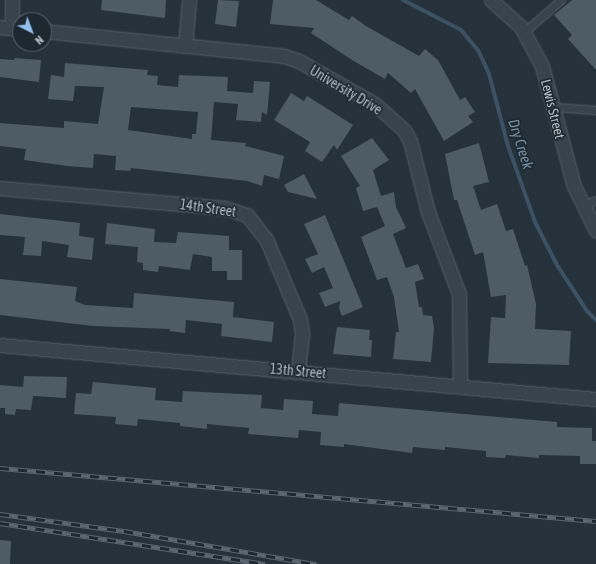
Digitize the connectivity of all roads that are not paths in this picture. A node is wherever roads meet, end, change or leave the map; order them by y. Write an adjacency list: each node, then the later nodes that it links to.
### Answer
1 (12, 0): 5 (street)
2 (189, 0): 8 (street)
3 (561, 0): 7 (lane)
4 (495, 1): 7 (street, Lewis Street)
5 (11, 28)
6 (52, 32): 8 (street, University Drive)
7 (524, 32): 9 (street, Lewis Street)
8 (185, 46): 17 (street, University Drive)
9 (554, 107): 10 (lane); 13 (street, Lewis Street)
10 (596, 110)
11 (0, 188): 16 (street, 14th Street)
12 (596, 200): 13 (lane)
13 (583, 205): 14 (street, Lewis Street)
14 (596, 231)
15 (0, 345): 16 (street, 13th Street)
16 (298, 371): 17 (street, 13th Street)
17 (460, 386): 18 (street, 13th Street)
18 (596, 398)

